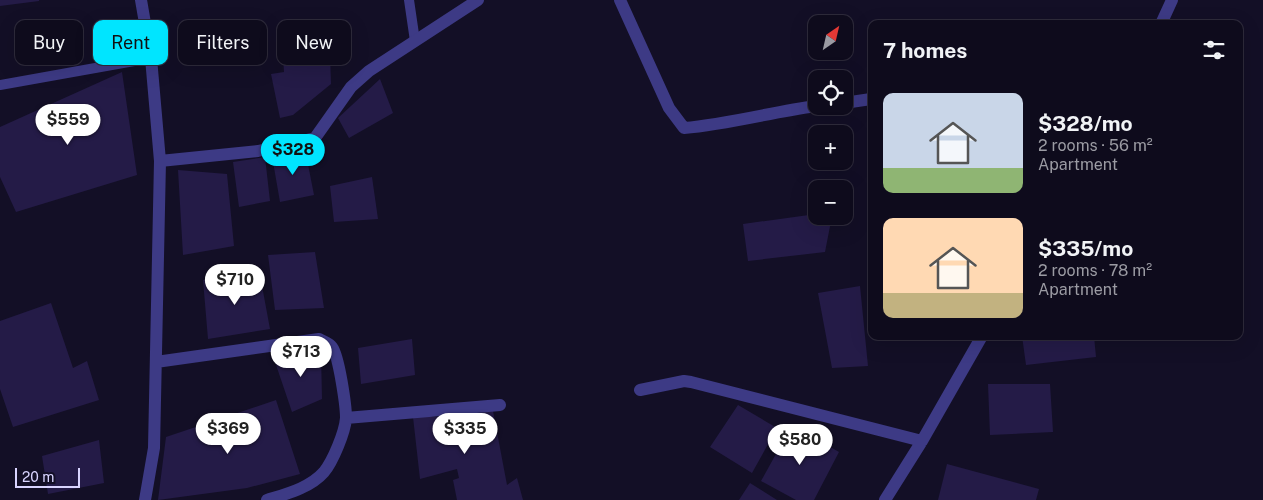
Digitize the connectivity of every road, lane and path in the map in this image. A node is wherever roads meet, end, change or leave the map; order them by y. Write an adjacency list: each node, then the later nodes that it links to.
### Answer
1 (142, 0): 6 (street)
2 (409, 0): 8 (lane)
3 (478, 0): 8 (street)
4 (620, 0): 14 (street)
5 (1172, 0): 7 (street)
6 (145, 20)
7 (1163, 20)
8 (415, 41): 15 (street)
9 (112, 65): 11 (lane)
10 (152, 65): 15 (street)
11 (0, 85)
12 (868, 100): 13 (street)
13 (853, 102)
14 (808, 107)
15 (160, 161): 17 (street)
16 (980, 340): 21 (street)
17 (156, 362): 20 (street); 22 (street)
18 (640, 390): 21 (street)
19 (500, 405): 20 (street)
20 (346, 418): 23 (street)
21 (922, 441): 24 (street)
22 (145, 500)
23 (266, 500)
24 (885, 500)

